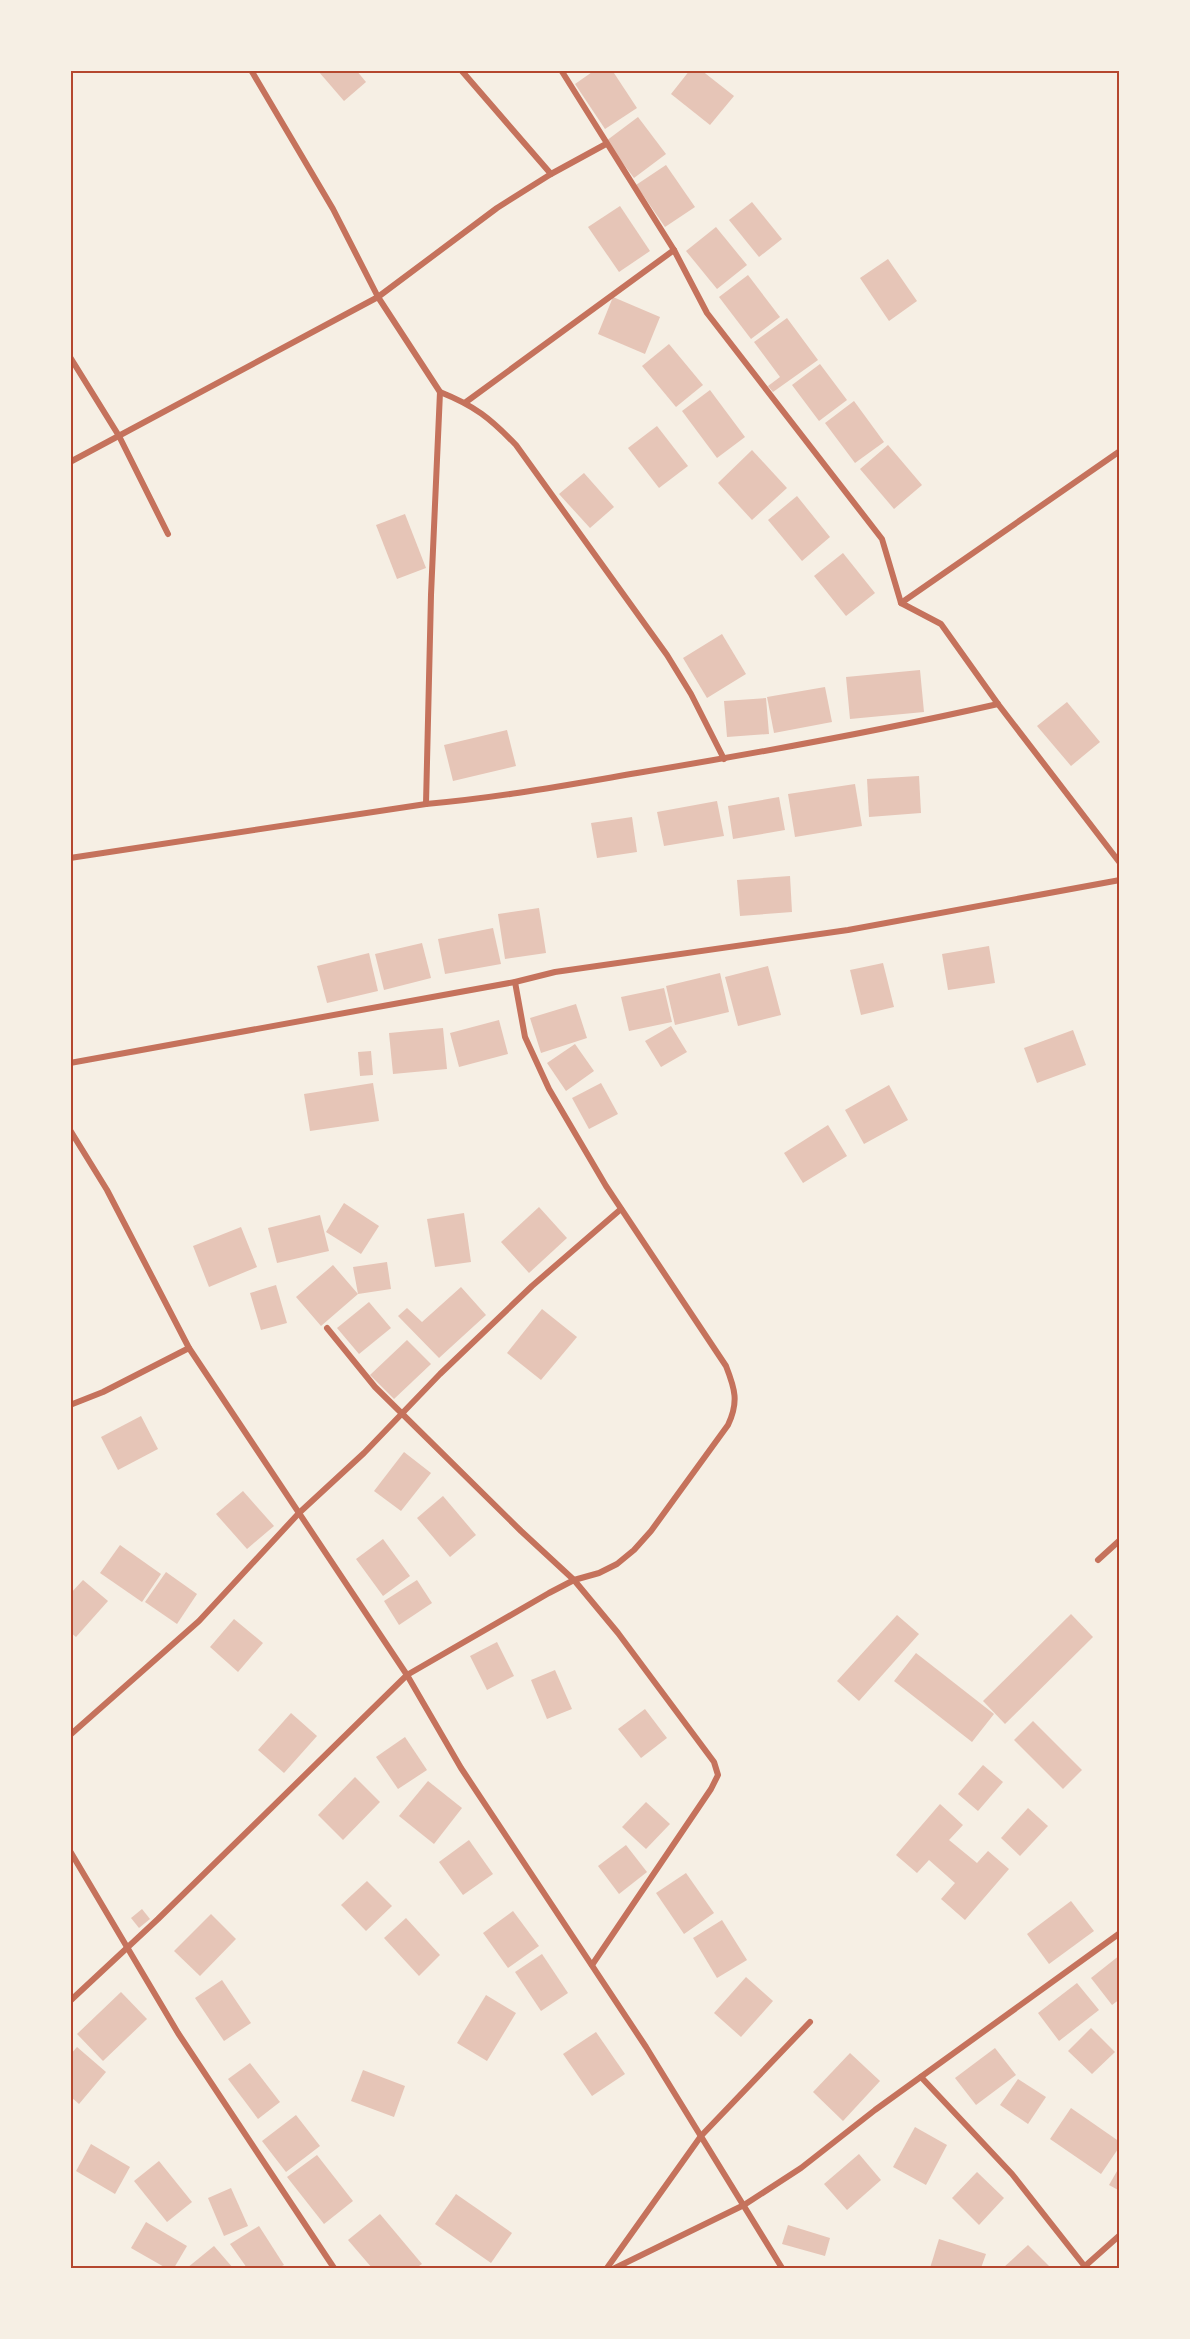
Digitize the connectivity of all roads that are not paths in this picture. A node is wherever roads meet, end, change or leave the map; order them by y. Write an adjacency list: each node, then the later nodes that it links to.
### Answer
1 (251, 70): 7 (street)
2 (461, 70): 5 (street)
3 (561, 70): 4 (street)
4 (606, 144): 5 (street); 6 (street)
5 (551, 174): 7 (street)
6 (674, 250): 10 (street); 15 (street)
7 (378, 297): 9 (street); 11 (street)
8 (70, 357): 11 (street)
9 (440, 392): 10 (street); 18 (street)
10 (466, 402): 17 (street)
11 (118, 436): 13 (street); 14 (street)
12 (1119, 451): 15 (street)
13 (70, 462)
14 (168, 534)
15 (901, 603): 16 (street)
16 (998, 704): 17 (street); 20 (street)
17 (724, 759): 18 (street)
18 (426, 804): 19 (street)
19 (70, 858)
20 (1119, 863)
21 (1119, 880): 22 (street)
22 (514, 982): 23 (street); 25 (street)
23 (70, 1063)
24 (70, 1130): 27 (street)
25 (621, 1209): 29 (street); 33 (street)
26 (327, 1328): 29 (street)
27 (189, 1348): 28 (street); 30 (street)
28 (70, 1405)
29 (402, 1414): 30 (street); 33 (street)
30 (299, 1513): 34 (street); 35 (street)
31 (1119, 1540): 32 (street)
32 (1098, 1560)
33 (574, 1580): 34 (street); 39 (street)
34 (407, 1676): 38 (street); 39 (street)
35 (70, 1735)
36 (70, 1851): 38 (street)
37 (1119, 1933): 42 (street)
38 (128, 1946): 40 (street); 46 (street)
39 (592, 1965): 43 (street)
40 (70, 2001)
41 (810, 2022): 43 (street)
42 (921, 2077): 44 (street); 50 (street)
43 (701, 2136): 44 (street); 47 (street)
44 (744, 2205): 48 (street); 49 (street)
45 (1119, 2235): 50 (street)
46 (334, 2268)
47 (607, 2268)
48 (615, 2268)
49 (782, 2268)
50 (1085, 2268)

